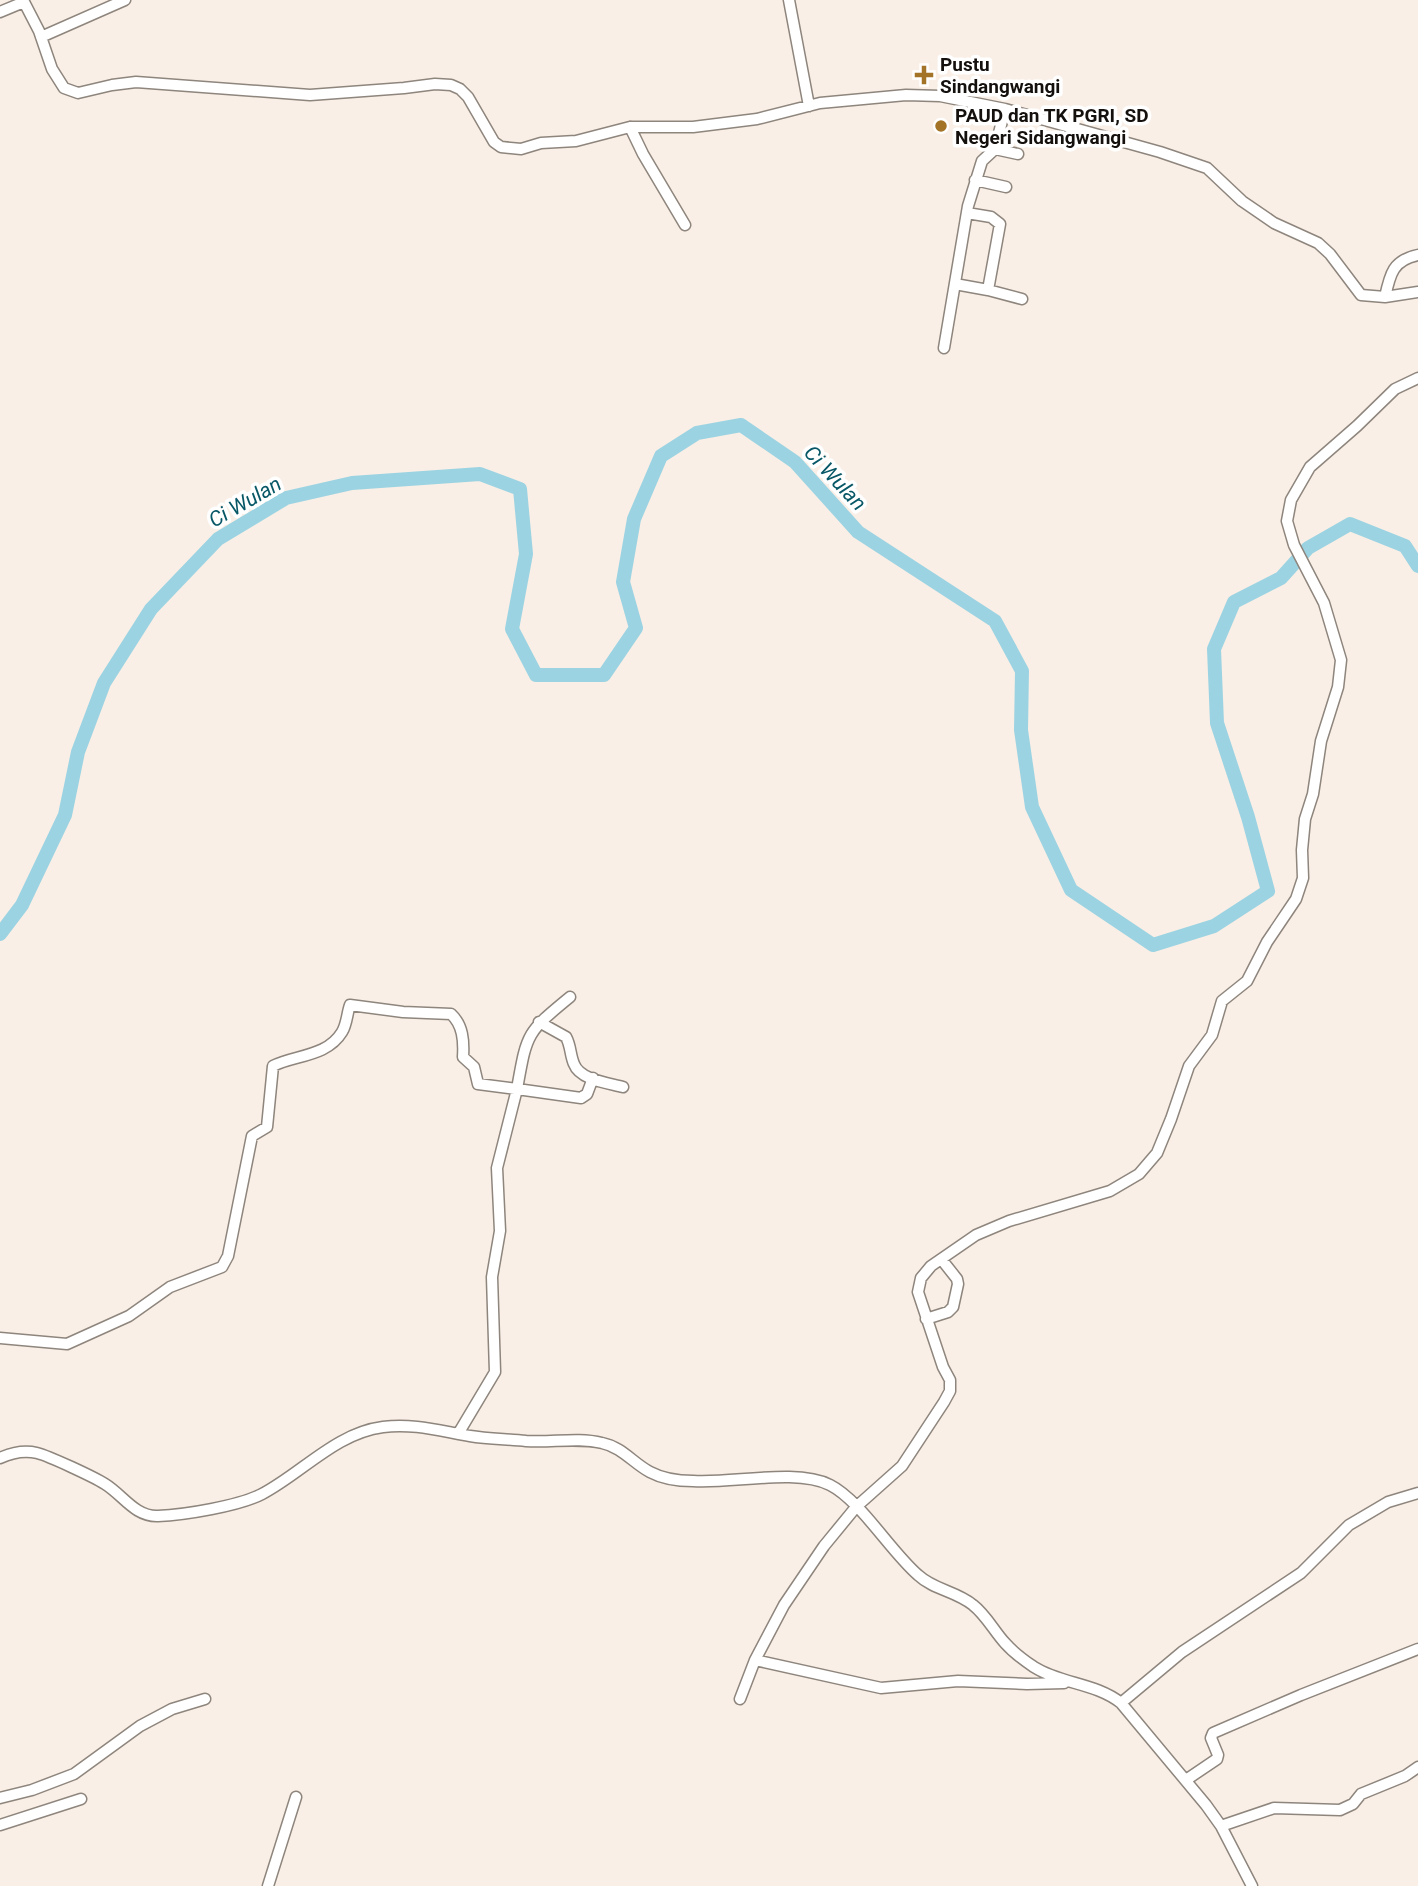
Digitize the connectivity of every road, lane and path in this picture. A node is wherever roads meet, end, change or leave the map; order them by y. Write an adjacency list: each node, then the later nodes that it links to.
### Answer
1 (124, 0): 5 (street)
2 (789, 0): 6 (street)
3 (24, 1): 4 (street); 5 (street)
4 (0, 12)
5 (41, 37): 8 (street)
6 (809, 106): 7 (street); 8 (street)
7 (1005, 108): 9 (street); 19 (street)
8 (630, 127): 14 (street)
9 (995, 149): 10 (street); 11 (street)
10 (1018, 154)
11 (975, 180): 12 (street); 13 (street)
12 (1006, 187)
13 (967, 213): 16 (street); 17 (street)
14 (685, 225)
15 (1418, 255): 19 (street)
16 (955, 284): 17 (street); 21 (street)
17 (988, 290): 20 (street)
18 (1418, 292): 19 (street)
19 (1385, 297)
20 (1022, 299)
21 (944, 348)
22 (1418, 378): 28 (street)
23 (570, 997): 24 (street)
24 (540, 1022): 25 (street); 27 (street)
25 (593, 1078): 26 (street); 27 (street)
26 (623, 1087)
27 (517, 1089): 30 (street); 31 (street)
28 (942, 1259): 29 (street); 29 (street)
29 (926, 1319): 34 (street)
30 (0, 1338)
31 (458, 1434): 32 (street); 34 (street)
32 (0, 1458)
33 (1418, 1493): 40 (street)
34 (856, 1507): 36 (street); 37 (street)
35 (1418, 1649): 42 (street)
36 (755, 1660): 37 (street); 39 (street)
37 (1068, 1683): 40 (street)
38 (205, 1699): 44 (street)
39 (740, 1699)
40 (1121, 1703): 42 (street)
41 (1418, 1767): 47 (street)
42 (1186, 1780): 47 (street)
43 (296, 1797): 48 (street)
44 (0, 1798)
45 (81, 1799): 46 (street)
46 (0, 1825)
47 (1221, 1826): 49 (street)
48 (268, 1886)
49 (1252, 1886)

